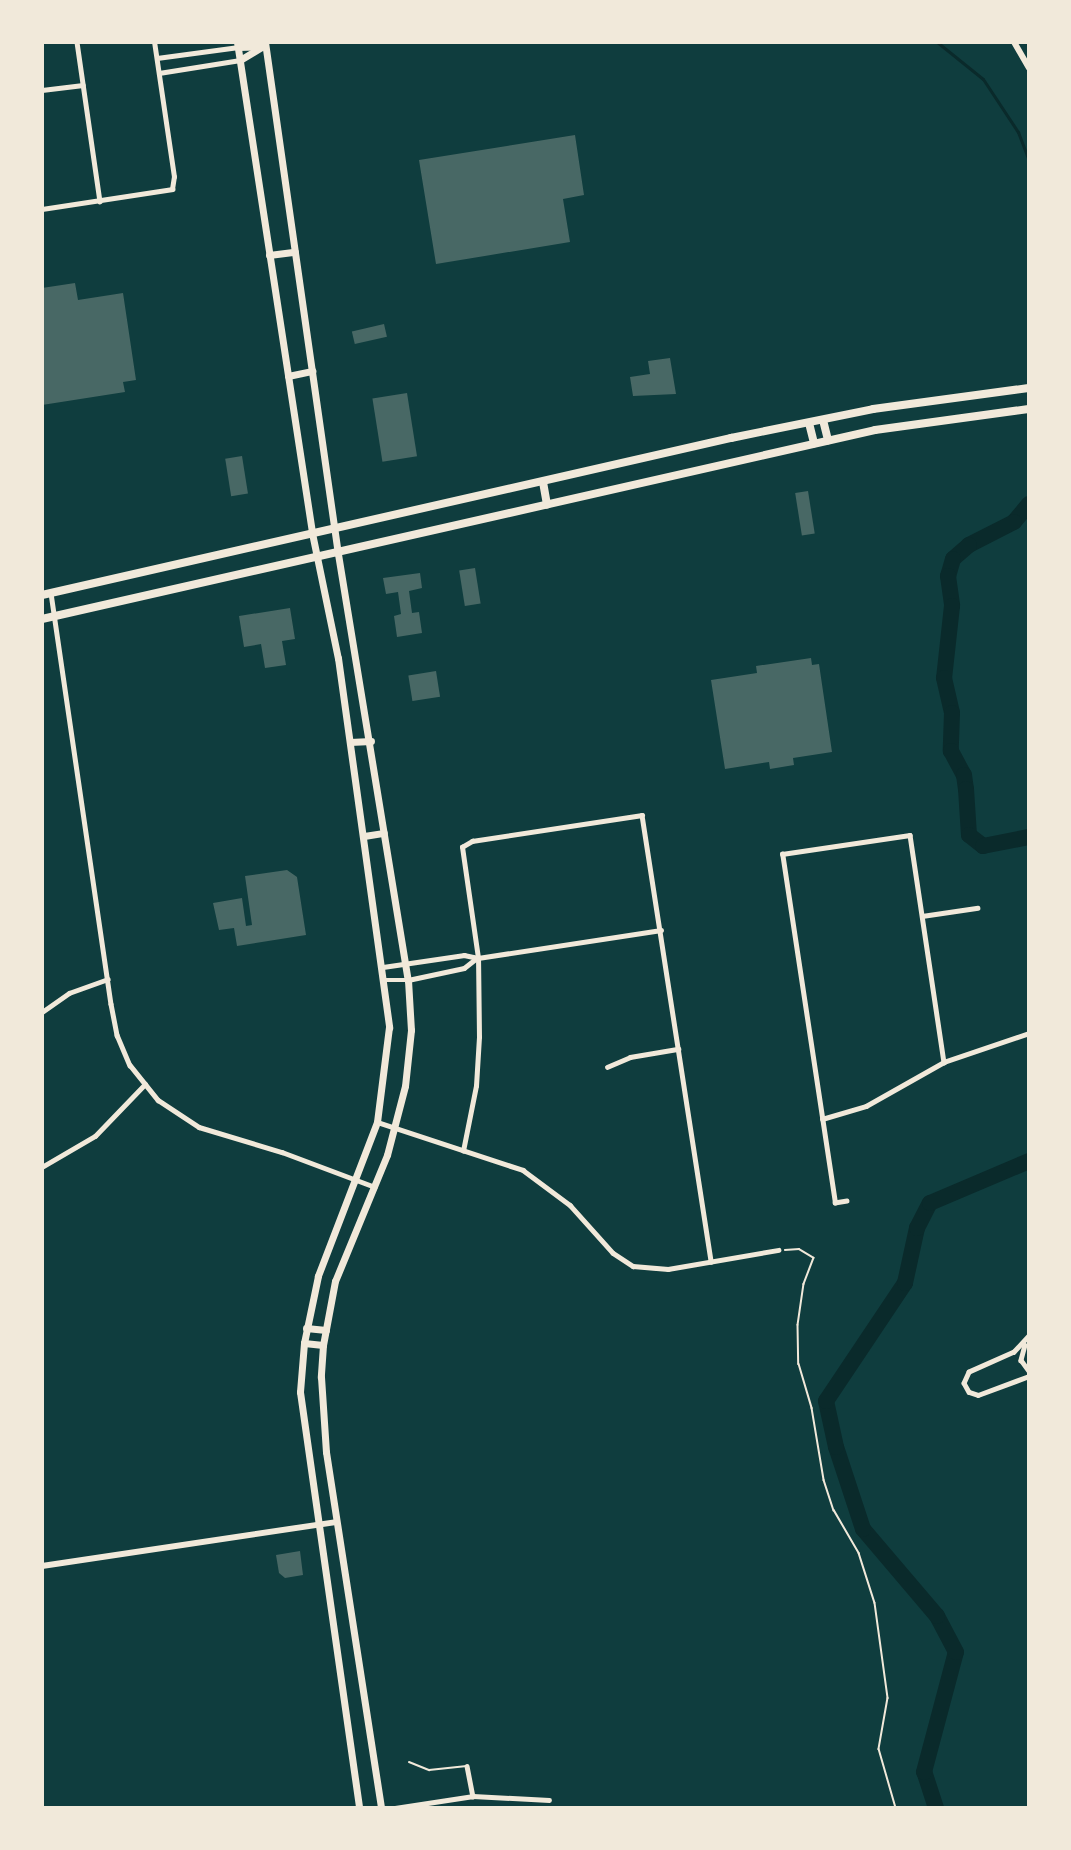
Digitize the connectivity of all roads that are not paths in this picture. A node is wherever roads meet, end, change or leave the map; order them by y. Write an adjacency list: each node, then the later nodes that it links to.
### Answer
1 (77, 42): 10 (street)
2 (154, 42): 6 (street)
3 (1014, 42): 8 (street)
4 (238, 44): 5 (main road); 6 (street); 7 (main road)
5 (265, 44): 7 (main road); 14 (main road)
6 (157, 58): 9 (street)
7 (240, 60): 9 (street); 15 (main road)
8 (1029, 68)
9 (159, 73): 12 (street)
10 (83, 85): 11 (street); 12 (street)
11 (42, 90)
12 (100, 201): 13 (street)
13 (42, 209)
14 (295, 252): 15 (main road); 16 (main road)
15 (269, 255): 17 (main road)
16 (312, 371): 17 (main road); 26 (main road)
17 (288, 376): 27 (main road)
18 (1029, 388): 20 (main road)
19 (1029, 409): 22 (main road)
20 (824, 420): 21 (main road); 22 (main road)
21 (809, 423): 23 (main road); 24 (main road)
22 (828, 440): 23 (main road)
23 (814, 443): 25 (main road)
24 (543, 482): 25 (main road); 26 (main road)
25 (547, 505): 28 (main road)
26 (334, 528): 27 (main road); 28 (main road)
27 (312, 533): 29 (main road); 30 (main road)
28 (338, 554): 29 (main road); 33 (main road)
29 (316, 559): 31 (main road); 34 (main road)
30 (46, 594): 31 (street)
31 (54, 617): 32 (main road); 43 (street)
32 (42, 619)
33 (371, 741): 34 (main road); 35 (main road)
34 (350, 742): 36 (main road)
35 (384, 833): 36 (main road); 41 (main road)
36 (364, 836): 42 (main road)
37 (976, 908): 38 (street)
38 (922, 916): 49 (street); 52 (street)
39 (661, 930): 40 (street); 40 (street); 48 (street)
40 (478, 958): 41 (street); 45 (street); 55 (street)
41 (407, 964): 42 (street); 45 (main road)
42 (384, 967): 44 (main road)
43 (108, 978): 46 (street); 51 (street)
44 (386, 980): 45 (street); 53 (main road)
45 (408, 980): 54 (main road)
46 (42, 1012)
47 (1029, 1033): 49 (street)
48 (678, 1049): 50 (street); 61 (street)
49 (944, 1062): 52 (street)
50 (608, 1067)
51 (145, 1084): 56 (street); 57 (street)
52 (822, 1119): 59 (street)
53 (377, 1122): 54 (street); 57 (main road)
54 (396, 1127): 55 (street); 58 (main road)
55 (463, 1151): 61 (street)
56 (42, 1167)
57 (357, 1179): 58 (street); 62 (main road)
58 (375, 1187): 63 (main road)
59 (847, 1201)
60 (778, 1250): 61 (street)
61 (711, 1262)
62 (306, 1328): 63 (main road); 65 (main road)
63 (326, 1330): 66 (main road)
64 (1029, 1336): 67 (street); 67 (street)
65 (304, 1343): 66 (main road); 69 (main road)
66 (323, 1345): 68 (main road)
67 (1029, 1374)
68 (336, 1522): 69 (street); 76 (main road)
69 (317, 1525): 70 (street); 75 (main road)
70 (42, 1566)
71 (409, 1762): 72 (lane)
72 (466, 1766): 73 (street)
73 (473, 1796): 74 (street); 77 (street)
74 (549, 1800)
75 (359, 1808)
76 (381, 1808)
77 (395, 1808)

